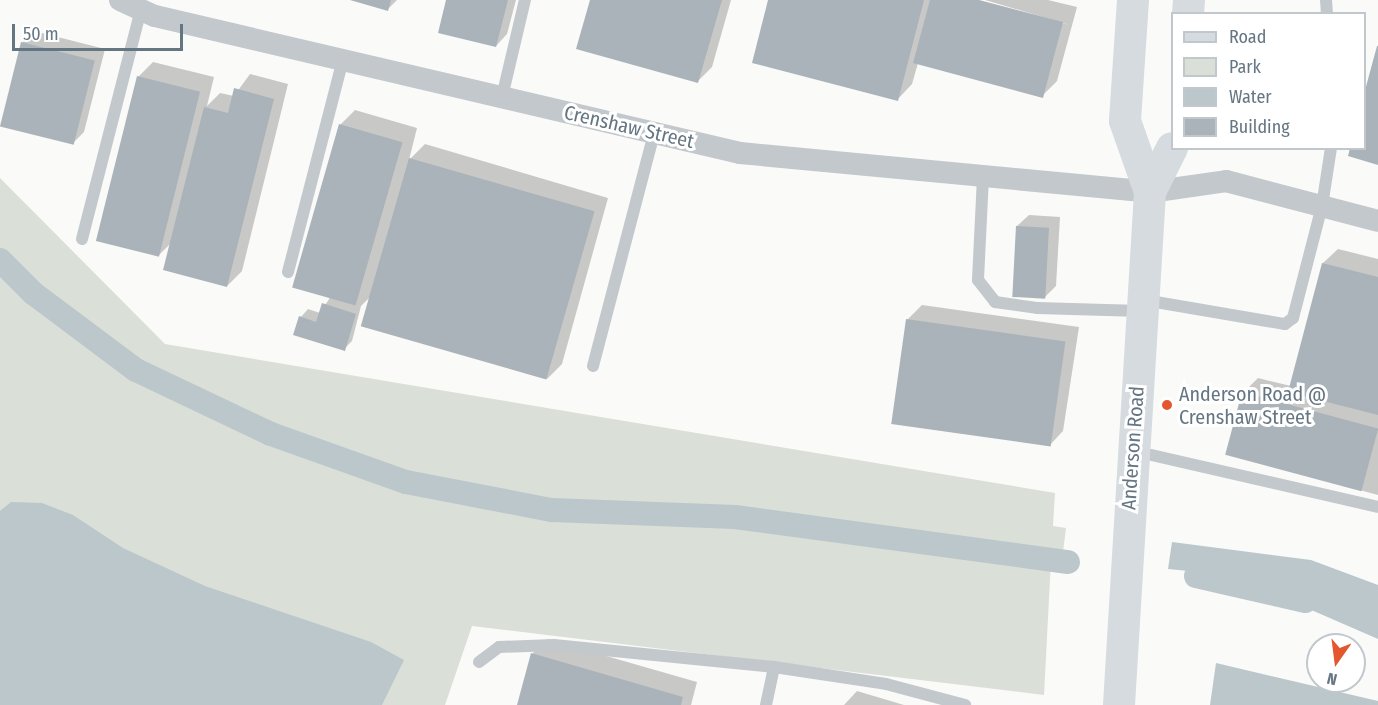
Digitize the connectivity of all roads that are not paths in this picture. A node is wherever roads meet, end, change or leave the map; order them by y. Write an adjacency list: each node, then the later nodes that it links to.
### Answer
1 (120, 0): 4 (street, Crenshaw Street)
2 (525, 0): 6 (lane)
3 (1133, 0): 11 (main road, Anderson Road)
4 (141, 10): 5 (street, Crenshaw Street); 14 (lane)
5 (343, 60): 6 (street, Crenshaw Street); 15 (lane)
6 (502, 97): 7 (street, Crenshaw Street)
7 (654, 133): 10 (street, Crenshaw Street); 17 (lane)
8 (1172, 150): 11 (main road, Anderson Road)
9 (1331, 150): 12 (lane)
10 (983, 177): 11 (street, Crenshaw Street); 16 (lane)
11 (1150, 192): 12 (street, Crenshaw Street); 16 (main road, Anderson Road)
12 (1322, 206): 13 (street, Crenshaw Street); 16 (lane)
13 (1378, 221)
14 (82, 239)
15 (288, 272)
16 (1143, 305): 18 (main road, Anderson Road)
17 (593, 366)
18 (1133, 451): 19 (lane); 24 (main road, Anderson Road)
19 (1378, 507)
20 (479, 662): 21 (lane)
21 (774, 667): 22 (lane); 23 (lane)
22 (766, 705)
23 (965, 705)
24 (1119, 705)

